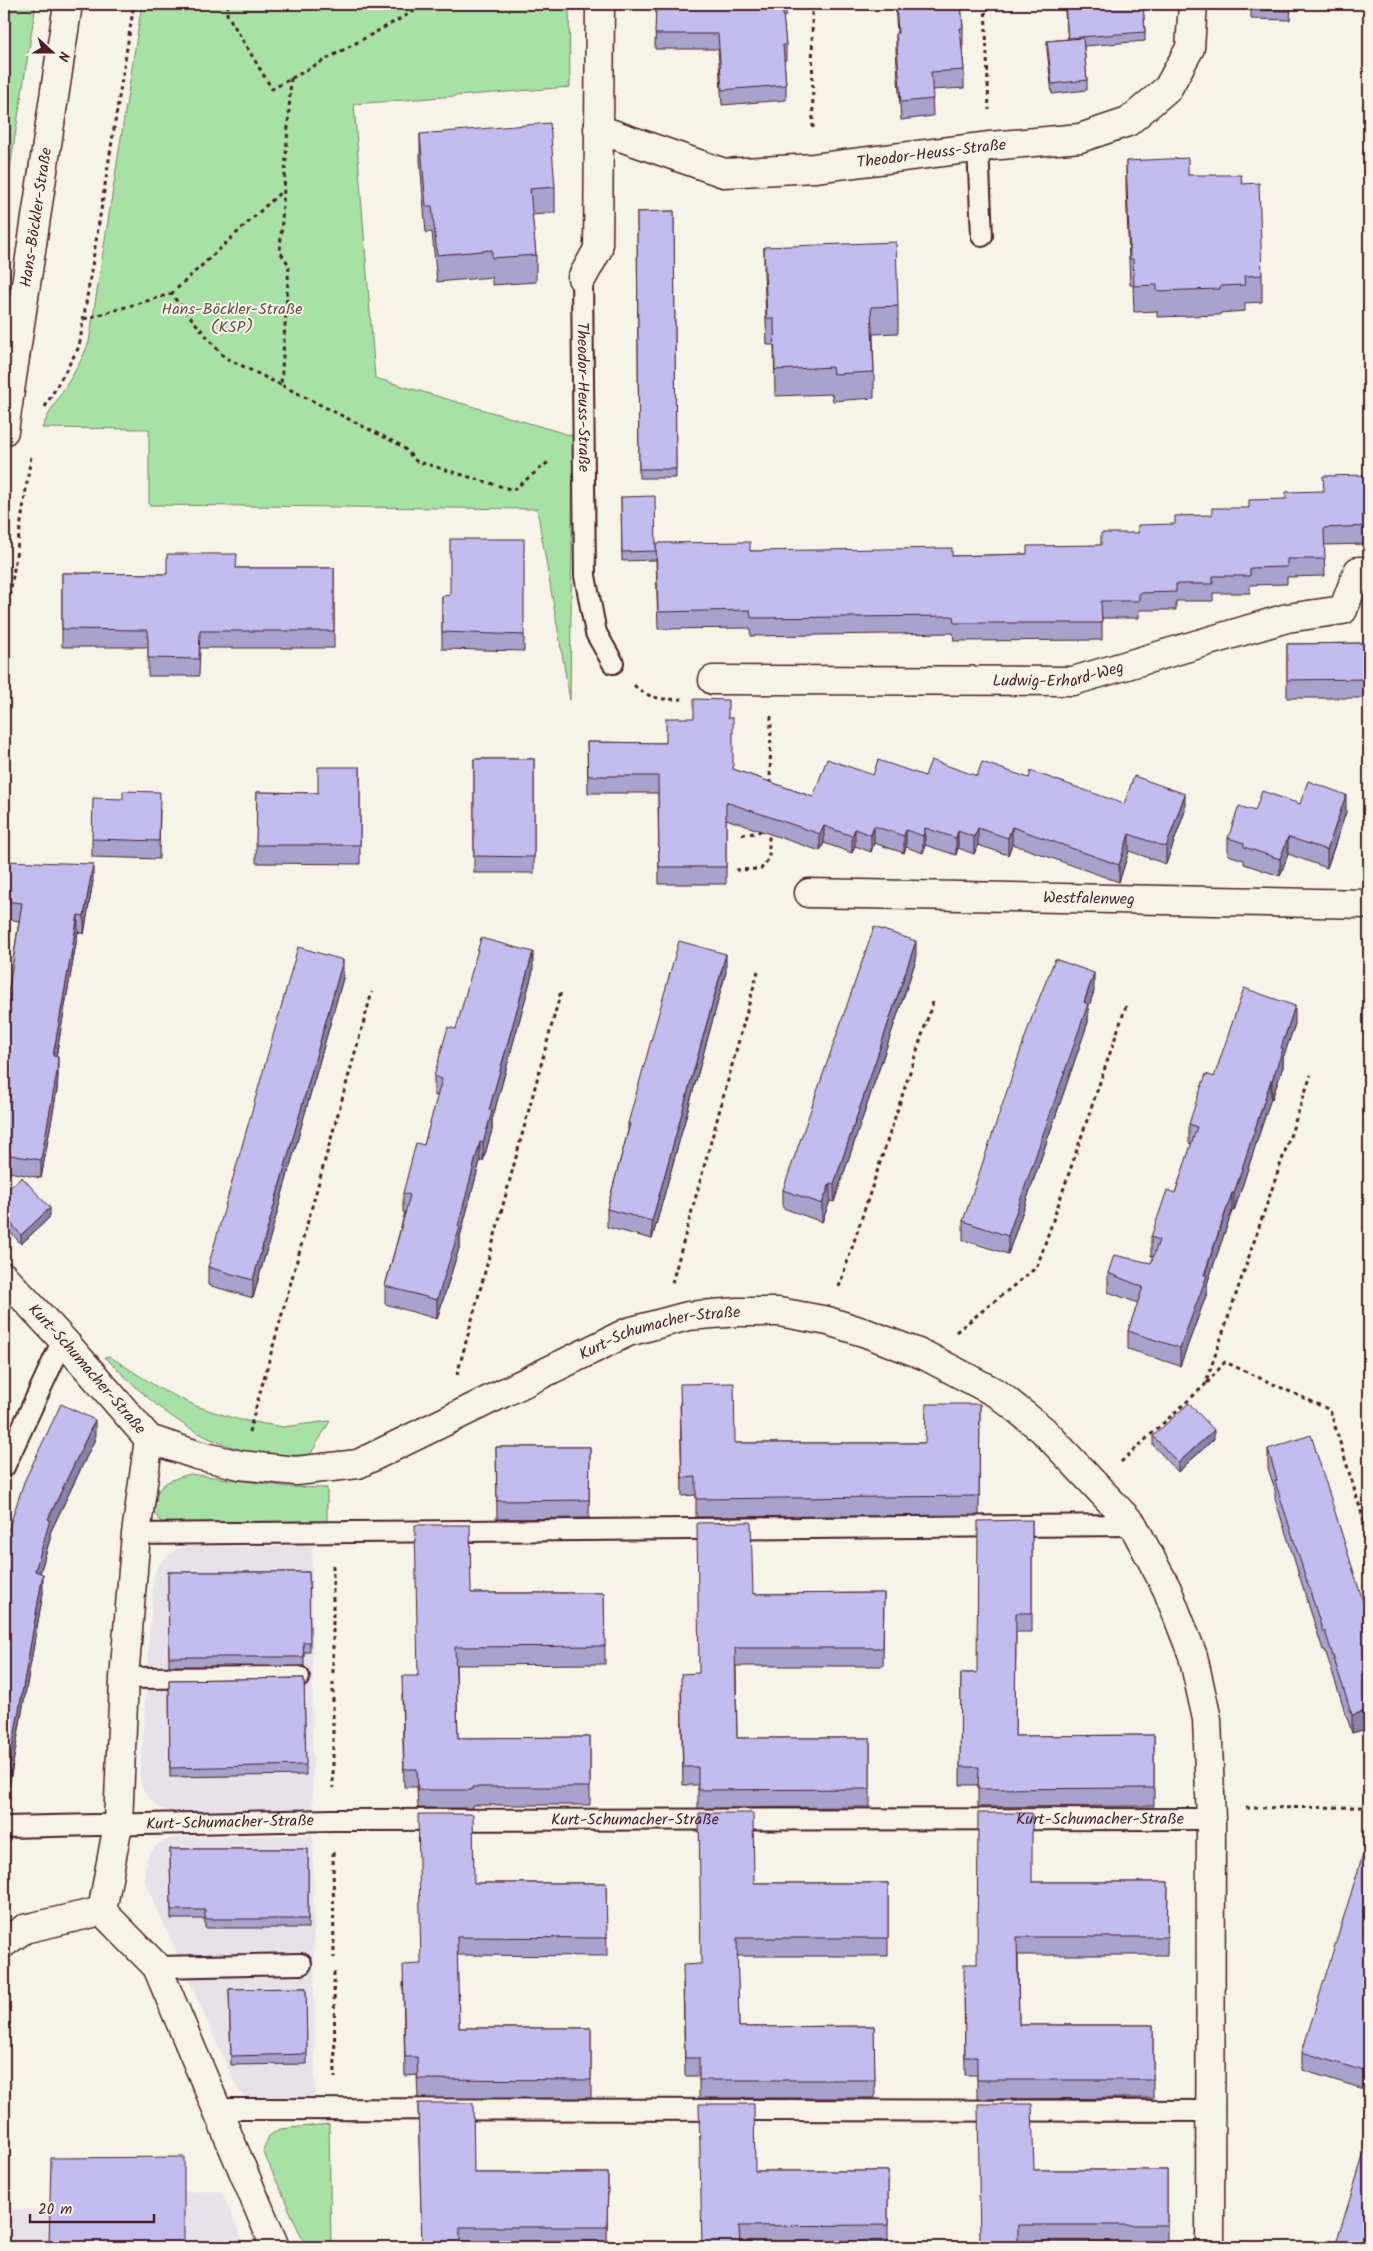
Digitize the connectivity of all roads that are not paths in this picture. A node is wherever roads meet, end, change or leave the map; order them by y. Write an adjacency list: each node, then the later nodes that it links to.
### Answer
1 (68, 4): 8 (street, Hans-Böckler-Straße)
2 (600, 4): 4 (street, Theodor-Heuss-Straße)
3 (1193, 4): 5 (street, Theodor-Heuss-Straße)
4 (598, 129): 5 (street, Theodor-Heuss-Straße); 7 (street, Theodor-Heuss-Straße)
5 (984, 147): 6 (lane)
6 (982, 236)
7 (582, 278): 10 (lane, Theodor-Heuss-Straße)
8 (4, 431)
9 (1369, 571): 11 (street, Ludwig-Erhard-Weg)
10 (613, 663)
11 (713, 680)
12 (809, 893): 13 (street, Westfalenweg)
13 (1369, 904)
14 (4, 1277): 15 (street, Kurt-Schumacher-Straße)
15 (63, 1340): 16 (street, Kurt-Schumacher-Straße); 17 (lane)
16 (149, 1439): 18 (street, Kurt-Schumacher-Straße); 19 (street, Kurt-Schumacher-Straße)
17 (4, 1466)
18 (1133, 1524): 19 (lane); 22 (street, Kurt-Schumacher-Straße)
19 (136, 1534): 21 (street, Kurt-Schumacher-Straße)
20 (299, 1677): 21 (lane)
21 (124, 1678): 23 (street, Kurt-Schumacher-Straße)
22 (1211, 1814): 23 (lane, Kurt-Schumacher-Straße); 30 (street, Kurt-Schumacher-Straße)
23 (118, 1824): 24 (lane, Kurt-Schumacher-Straße); 25 (street, Kurt-Schumacher-Straße)
24 (4, 1827)
25 (102, 1910): 26 (street); 28 (street)
26 (4, 1943)
27 (301, 1964): 28 (lane)
28 (158, 1967): 29 (street)
29 (218, 2109): 30 (lane); 31 (street)
30 (1209, 2111): 32 (street, Kurt-Schumacher-Straße)
31 (275, 2247)
32 (1210, 2247)

